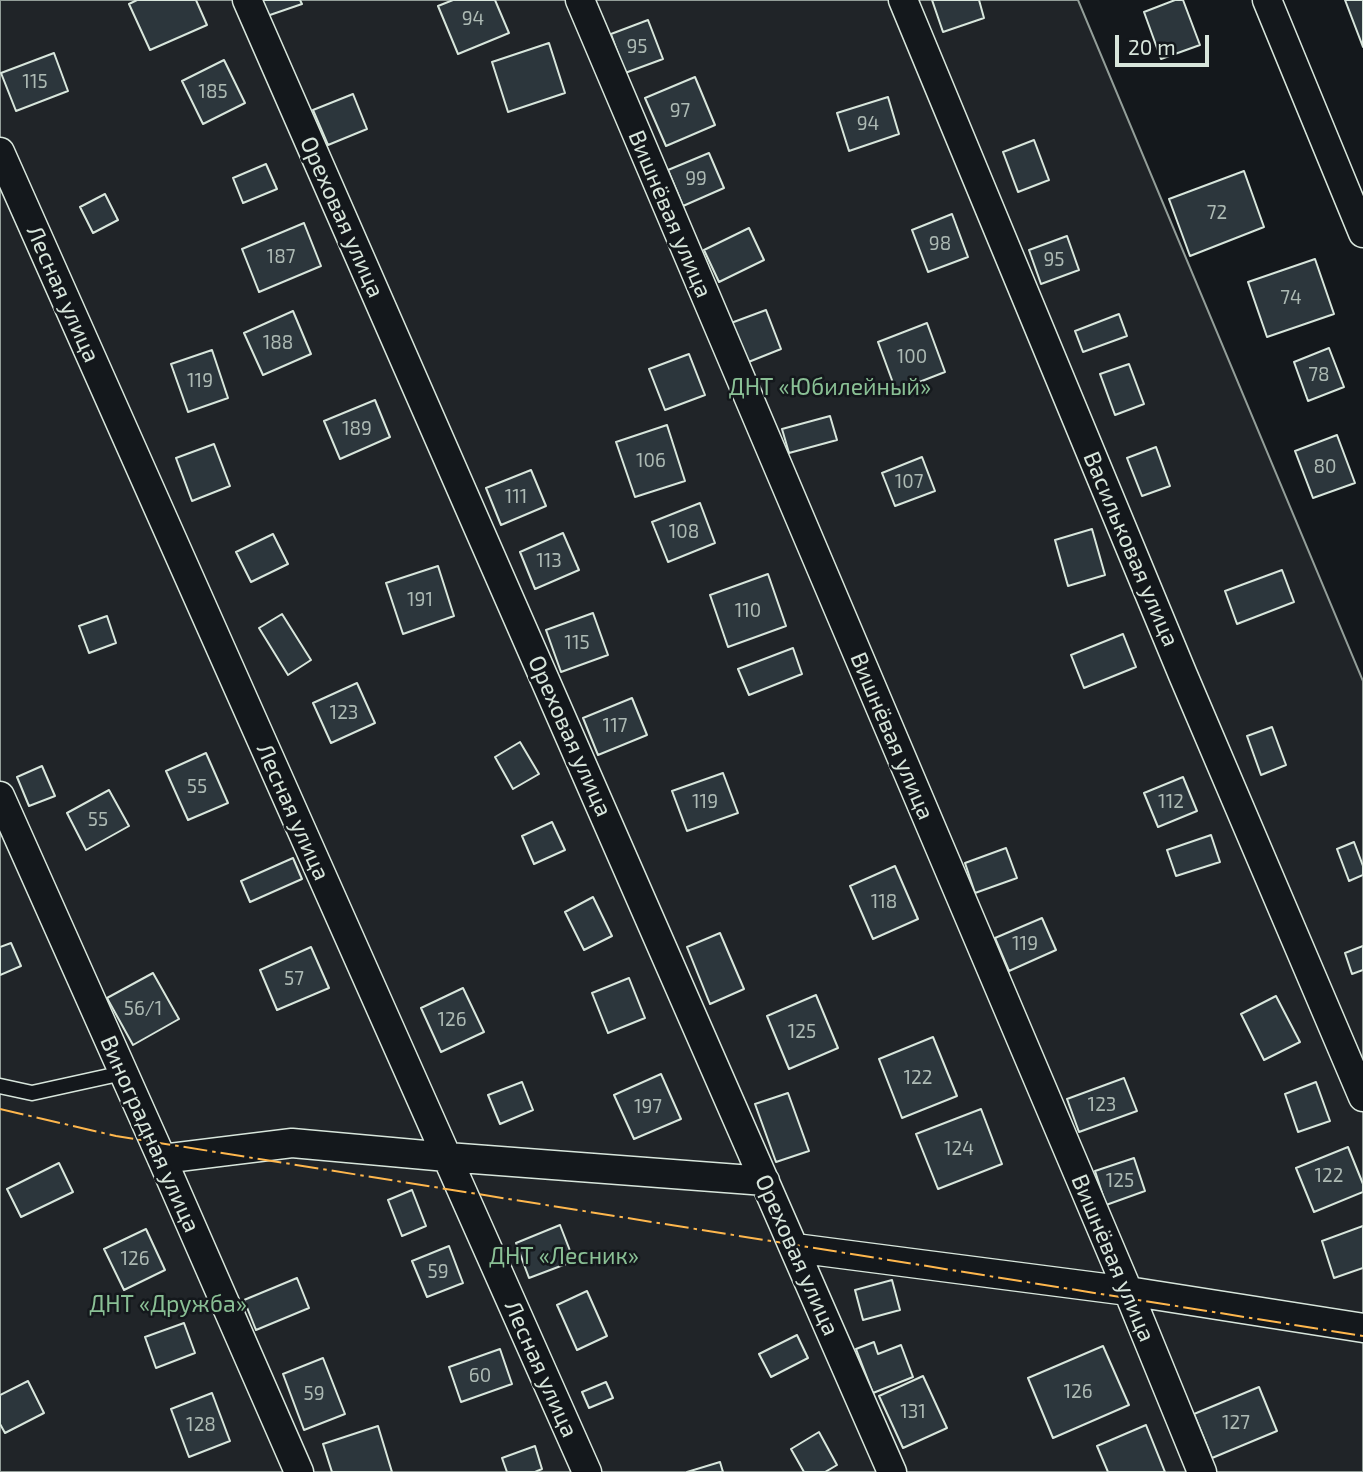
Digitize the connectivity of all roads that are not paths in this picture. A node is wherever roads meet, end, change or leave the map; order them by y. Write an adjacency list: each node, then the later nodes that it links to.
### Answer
1 (247, 0): 13 (street, Ореховая улица)
2 (580, 0): 15 (street, Вишнёвая улица)
3 (903, 0): 10 (street, Васильковая улица)
4 (1267, 0): 6 (street)
5 (0, 152): 11 (street, Лесная улица)
6 (1363, 233)
7 (0, 796): 8 (street, Виноградная улица)
8 (123, 1073): 9 (lane); 12 (street, Виноградная улица)
9 (0, 1086)
10 (1363, 1097)
11 (447, 1157): 12 (street); 13 (street); 18 (street, Лесная улица)
12 (162, 1159): 17 (street, Виноградная улица)
13 (765, 1181): 14 (street, Ореховая улица)
14 (794, 1248): 15 (street); 19 (street, Ореховая улица)
15 (1128, 1291): 16 (street); 20 (street, Вишнёвая улица)
16 (1363, 1328)
17 (299, 1472)
18 (587, 1472)
19 (892, 1472)
20 (1202, 1472)

